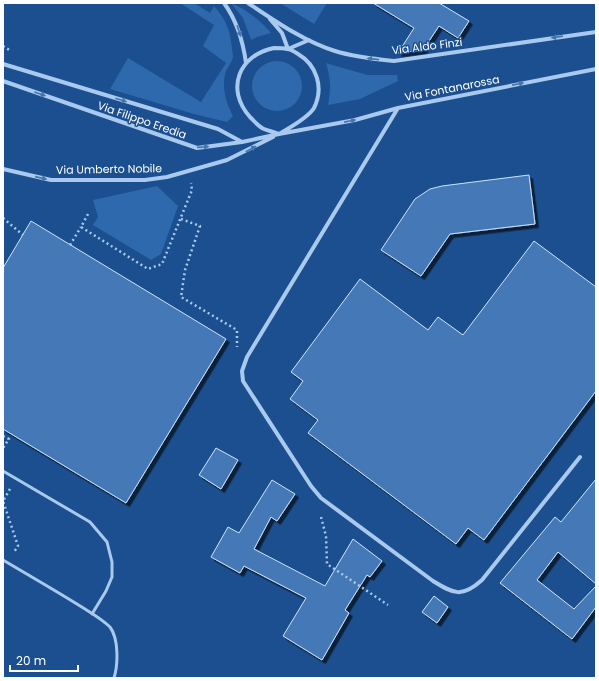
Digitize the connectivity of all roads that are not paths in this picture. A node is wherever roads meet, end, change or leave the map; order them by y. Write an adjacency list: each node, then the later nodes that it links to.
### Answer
1 (224, 3): 7 (street, one-way to 7)
2 (248, 3): 3 (street, Via Aldo Finzi)
3 (267, 16): 5 (street, Via Aldo Finzi); 6 (street)
4 (596, 32): 5 (street, Via Aldo Finzi, one-way to 5)
5 (309, 40): 6 (street)
6 (288, 49): 7 (street); 12 (street)
7 (246, 63): 12 (street)
8 (3, 64): 13 (street, one-way to 13)
9 (596, 69): 11 (street, Via Fontanarossa, one-way to 9)
10 (3, 81): 13 (street, Via Filippo Eredia, one-way to 13)
11 (398, 108): 12 (street, Via Fontanarossa, one-way to 11); 15 (street)
12 (279, 134): 13 (street, Via Filippo Eredia); 14 (street, Via Umberto Nobile, one-way to 12)
13 (242, 142)
14 (3, 169)
15 (580, 457)
16 (3, 471): 18 (lane)
17 (3, 560): 18 (lane)
18 (92, 614): 19 (lane)
19 (114, 678)

